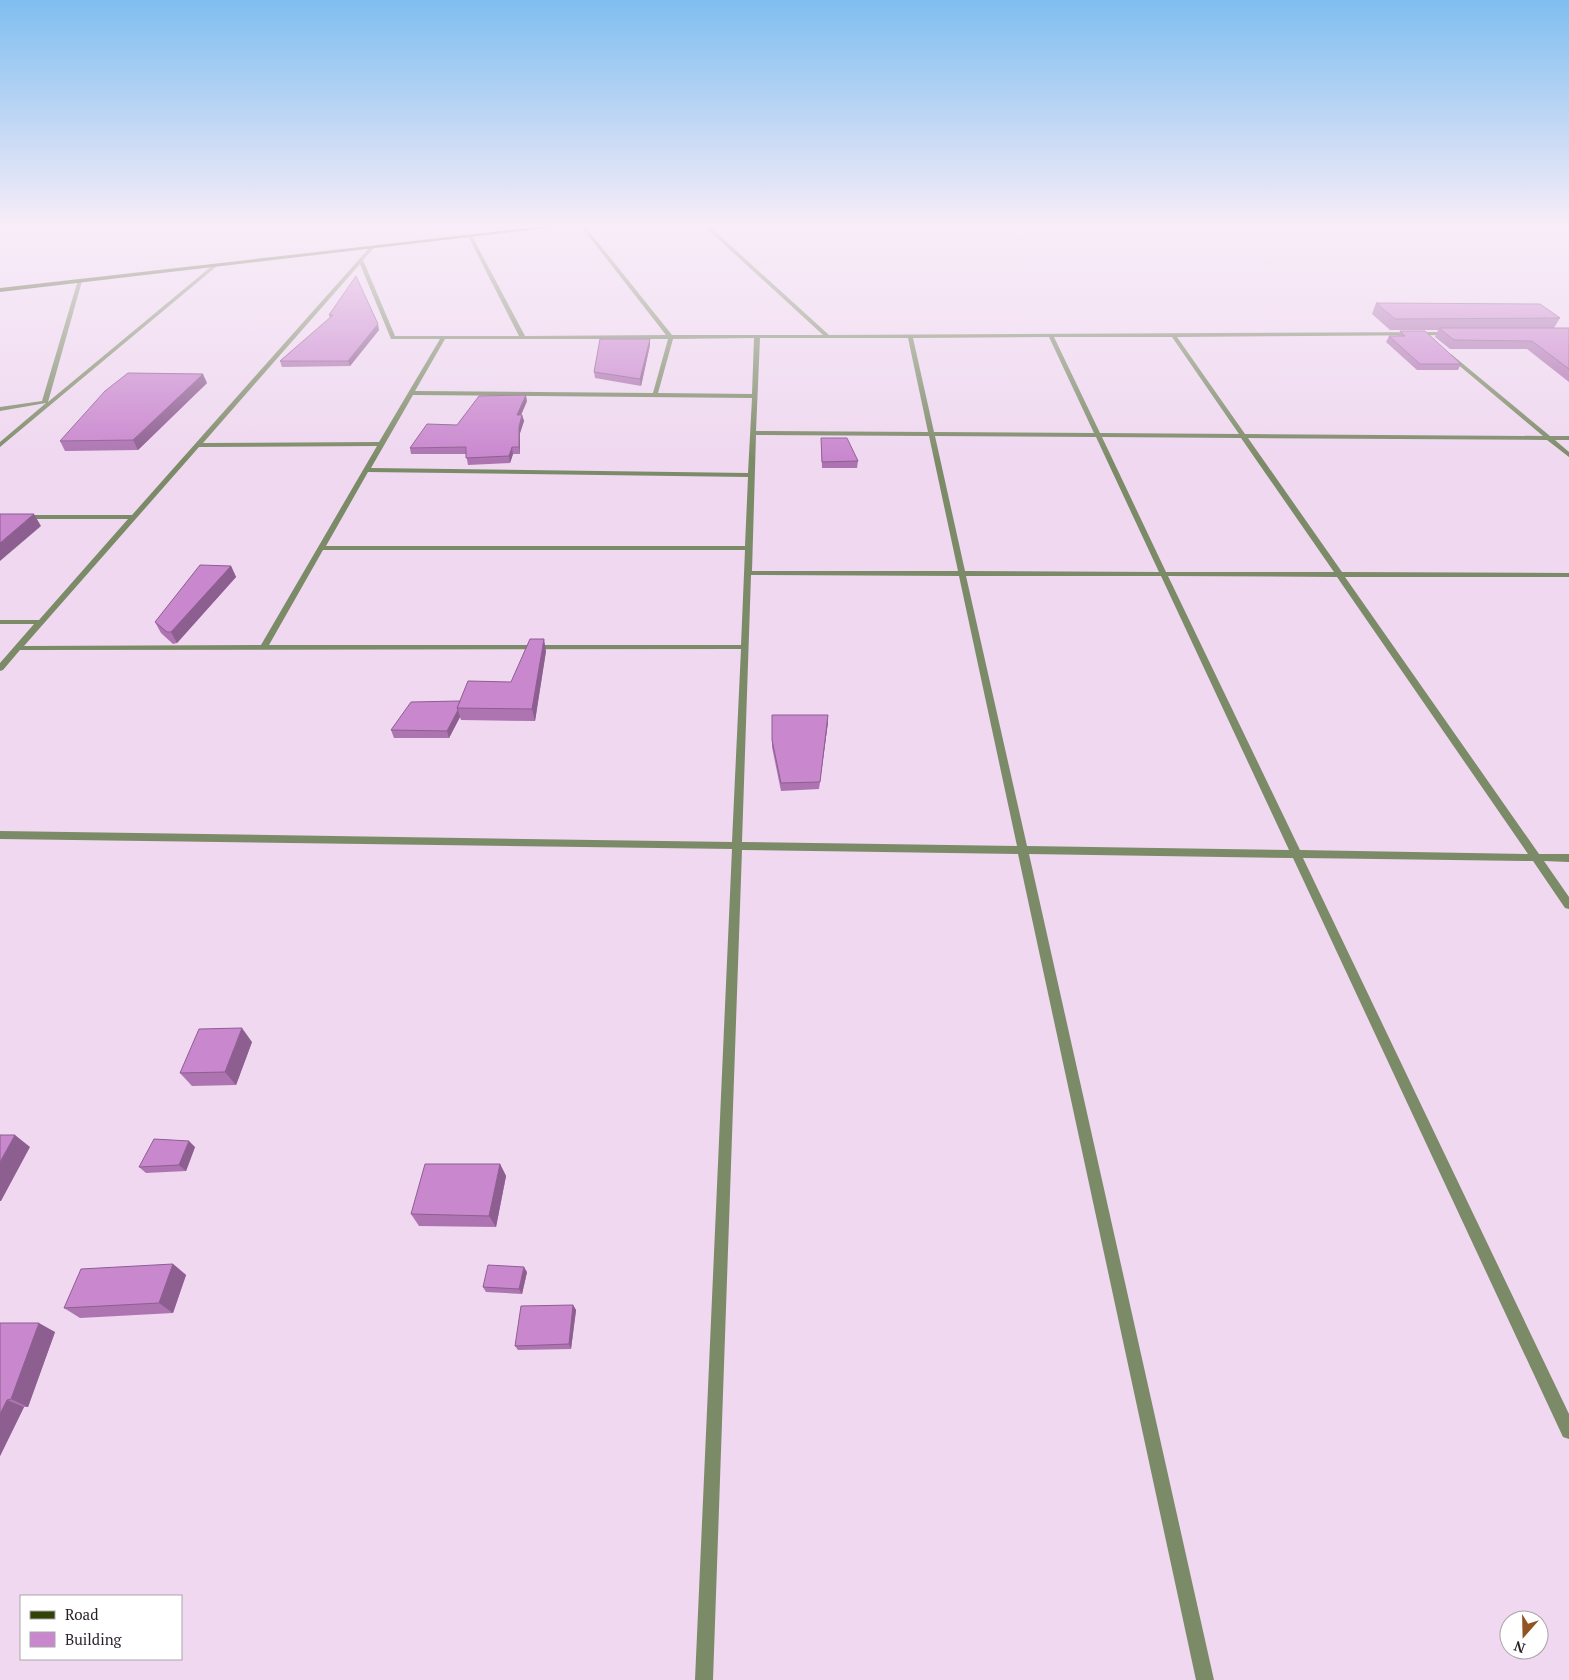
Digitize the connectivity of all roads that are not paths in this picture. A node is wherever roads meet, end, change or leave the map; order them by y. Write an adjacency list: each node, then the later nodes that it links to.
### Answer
1 (73, 303): 23 (street)
2 (169, 303): 31 (street)
3 (324, 303): 32 (street)
4 (379, 303): 14 (street)
5 (505, 303): 15 (street)
6 (644, 303): 16 (street)
7 (791, 303): 12 (street)
8 (1425, 334): 9 (street); 10 (street); 18 (street)
9 (1454, 334)
10 (1173, 335): 11 (street); 27 (street)
11 (1051, 336): 13 (street); 26 (street)
12 (828, 337): 13 (street); 17 (street)
13 (910, 337): 25 (street)
14 (443, 338): 15 (street); 20 (street)
15 (523, 338): 16 (street)
16 (671, 338): 17 (street); 21 (street)
17 (757, 338): 22 (street)
18 (1432, 340)
19 (1446, 352): 28 (street)
20 (411, 393): 21 (street); 30 (street)
21 (655, 395): 22 (street)
22 (755, 396): 24 (street)
23 (0, 409)
24 (753, 433): 25 (street); 35 (street)
25 (931, 434): 26 (street); 41 (street)
26 (1098, 435): 27 (street); 42 (street)
27 (1243, 436): 28 (street); 43 (street)
28 (1548, 438): 29 (street); 33 (street)
29 (1569, 438)
30 (382, 444): 32 (street); 34 (street)
31 (0, 445)
32 (198, 445): 36 (street)
33 (1569, 455)
34 (366, 470): 35 (street); 38 (street)
35 (752, 475): 39 (street)
36 (134, 516): 37 (street); 46 (street)
37 (0, 517)
38 (321, 548): 39 (street); 49 (street)
39 (749, 548): 40 (street)
40 (748, 573): 41 (street); 47 (street)
41 (962, 574): 42 (street); 53 (street)
42 (1164, 574): 43 (street); 54 (street)
43 (1340, 575): 44 (street); 55 (street)
44 (1569, 575)
45 (0, 622): 46 (street)
46 (41, 622): 48 (street)
47 (745, 647): 49 (street); 52 (street)
48 (18, 648): 49 (street); 50 (street)
49 (263, 648)
50 (0, 668)
51 (0, 835): 52 (street)
52 (736, 846): 53 (street); 59 (street)
53 (1022, 850): 54 (street); 60 (street)
54 (1296, 854): 55 (street); 58 (street)
55 (1536, 858): 56 (street); 57 (street)
56 (1569, 858)
57 (1569, 905)
58 (1569, 1431)
59 (704, 1680)
60 (1204, 1680)

